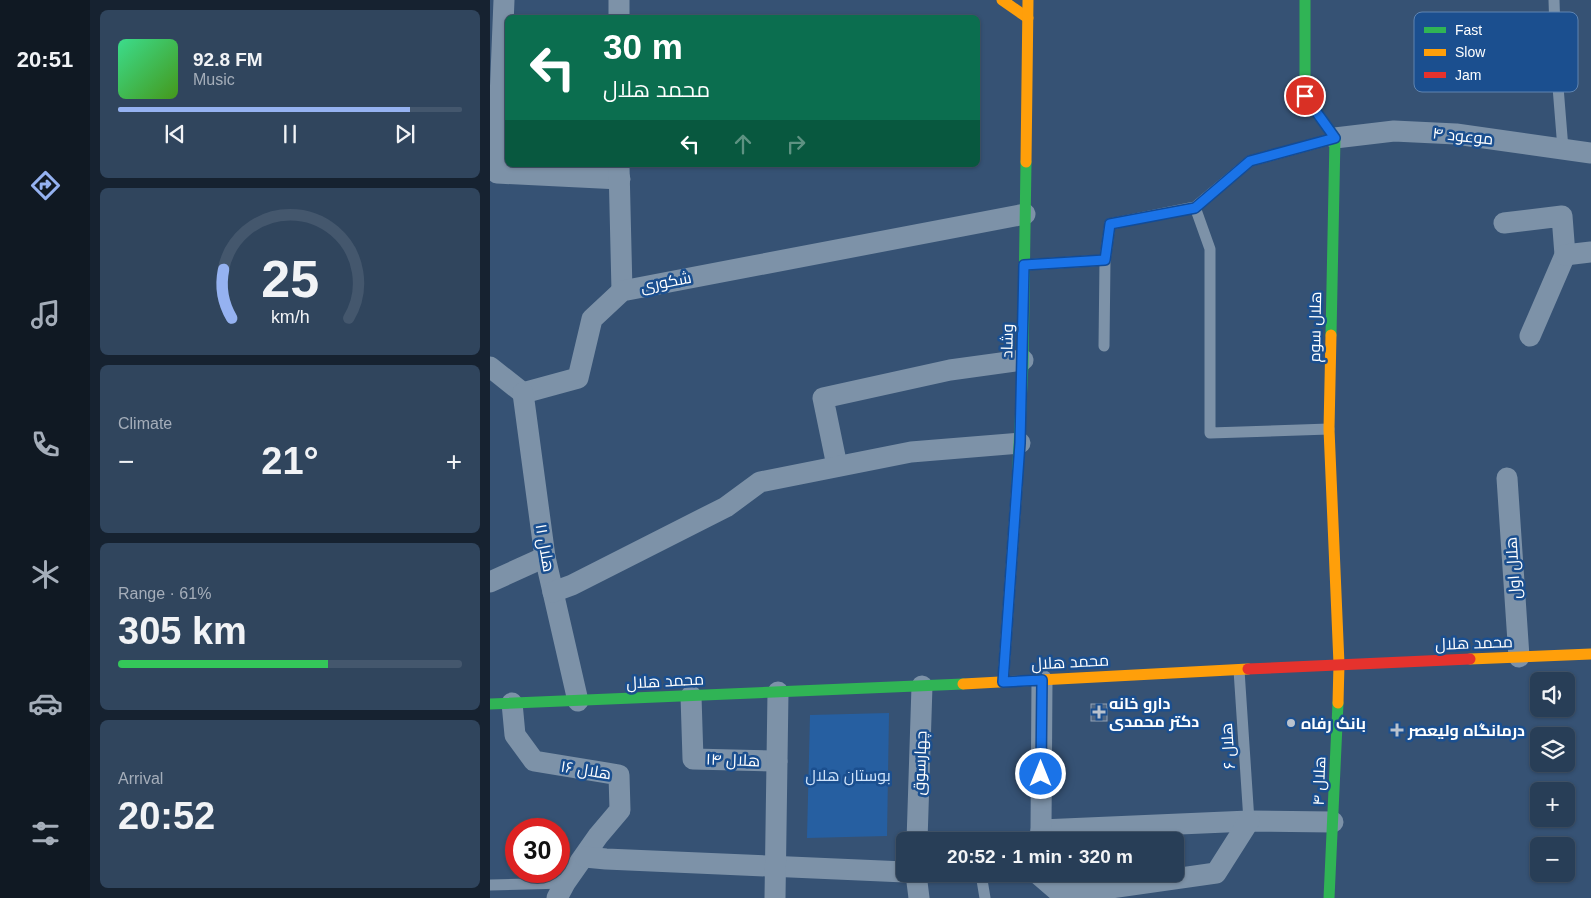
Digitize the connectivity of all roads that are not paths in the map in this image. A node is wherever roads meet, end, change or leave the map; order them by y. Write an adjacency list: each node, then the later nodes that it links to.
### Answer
1 (504, 0): 12 (street)
2 (619, 0): 6 (street)
3 (1002, 0): 7 (street)
4 (1028, 0): 7 (street, وشاد)
5 (1305, 0): 9 (street)
6 (619, 15)
7 (1028, 18): 14 (street, وشاد)
8 (1558, 92): 10 (lane)
9 (1335, 138): 10 (street, موعود ۴); 13 (lane); 26 (street, هلال سوم)
10 (1563, 149): 11 (street, موعود ۴)
11 (1591, 153)
12 (619, 172): 20 (street)
13 (1195, 208): 18 (lane); 26 (lane)
14 (1025, 214): 19 (street, وشاد); 20 (street, شکوری)
15 (1504, 224): 17 (street)
16 (1591, 252): 17 (street)
17 (1565, 255): 21 (street)
18 (1105, 260): 19 (lane); 22 (lane)
19 (1024, 265): 23 (street, وشاد)
20 (622, 291): 25 (street, شکوری)
21 (1530, 336)
22 (1104, 346)
23 (1023, 360): 27 (street, وشاد); 28 (street)
24 (490, 367): 25 (street)
25 (523, 393): 30 (street, هلال ۱۱)
26 (1329, 429): 35 (street, هلال سوم)
27 (1020, 443): 28 (street); 38 (street, وشاد)
28 (837, 466): 32 (street)
29 (1507, 478): 34 (street, هلال اول)
30 (545, 557): 31 (street); 32 (street, هلال ۱۱)
31 (490, 582)
32 (553, 592): 42 (street, هلال ۱۱)
33 (1591, 654): 34 (street, محمد هلال)
34 (1519, 657): 35 (street, محمد هلال)
35 (1339, 664): 36 (street, محمد هلال); 47 (street, هلال ۴)
36 (1239, 670): 37 (street, محمد هلال); 46 (lane, هلال ۶)
37 (1042, 680): 38 (street, محمد هلال); 49 (street)
38 (1003, 682): 39 (street, محمد هلال)
39 (922, 686): 40 (street, محمد هلال); 48 (street, چهارسوق)
40 (778, 692): 41 (street, محمد هلال); 45 (street)
41 (691, 696): 42 (street, محمد هلال); 45 (street, هلال ۱۴)
42 (578, 701): 43 (street, محمد هلال)
43 (512, 703): 44 (street, محمد هلال); 51 (street, هلال ۱۶)
44 (490, 704)
45 (777, 761): 52 (street)
46 (1249, 821): 47 (street); 50 (street); 59 (street)
47 (1334, 822): 63 (street, هلال ۴)
48 (917, 832)
49 (1040, 832)
50 (1096, 832)
51 (585, 857): 52 (street); 58 (street, هلال ۱۶)
52 (776, 865): 53 (street); 60 (street)
53 (896, 872)
54 (917, 882): 61 (street)
55 (982, 882): 62 (lane)
56 (1047, 882): 59 (street)
57 (490, 885): 58 (lane)
58 (561, 891)
59 (1112, 893)
60 (775, 898)
61 (919, 898)
62 (985, 898)
63 (1329, 898)

